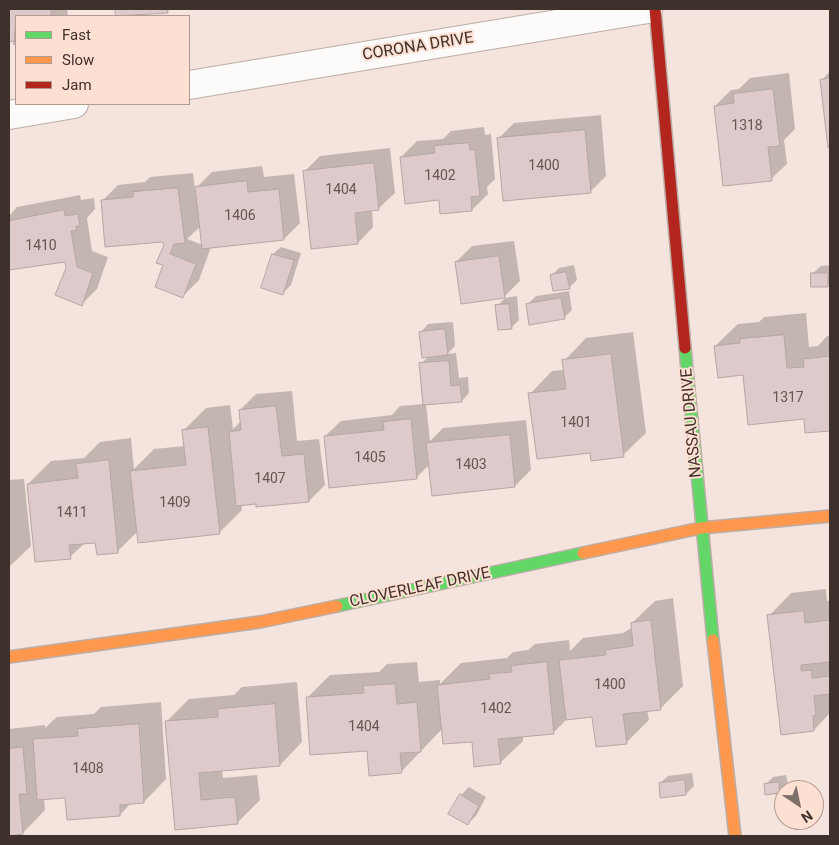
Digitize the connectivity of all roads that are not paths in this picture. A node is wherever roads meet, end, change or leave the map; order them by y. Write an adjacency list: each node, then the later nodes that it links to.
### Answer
1 (648, 9): 3 (street, CORONA DRIVE)
2 (655, 9): 7 (street, NASSAU DRIVE)
3 (190, 85)
4 (68, 105): 5 (street)
5 (9, 115)
6 (830, 516): 7 (street, CLOVERLEAF DRIVE)
7 (701, 528): 8 (street, CLOVERLEAF DRIVE); 9 (street, NASSAU DRIVE)
8 (9, 657)
9 (734, 836)

